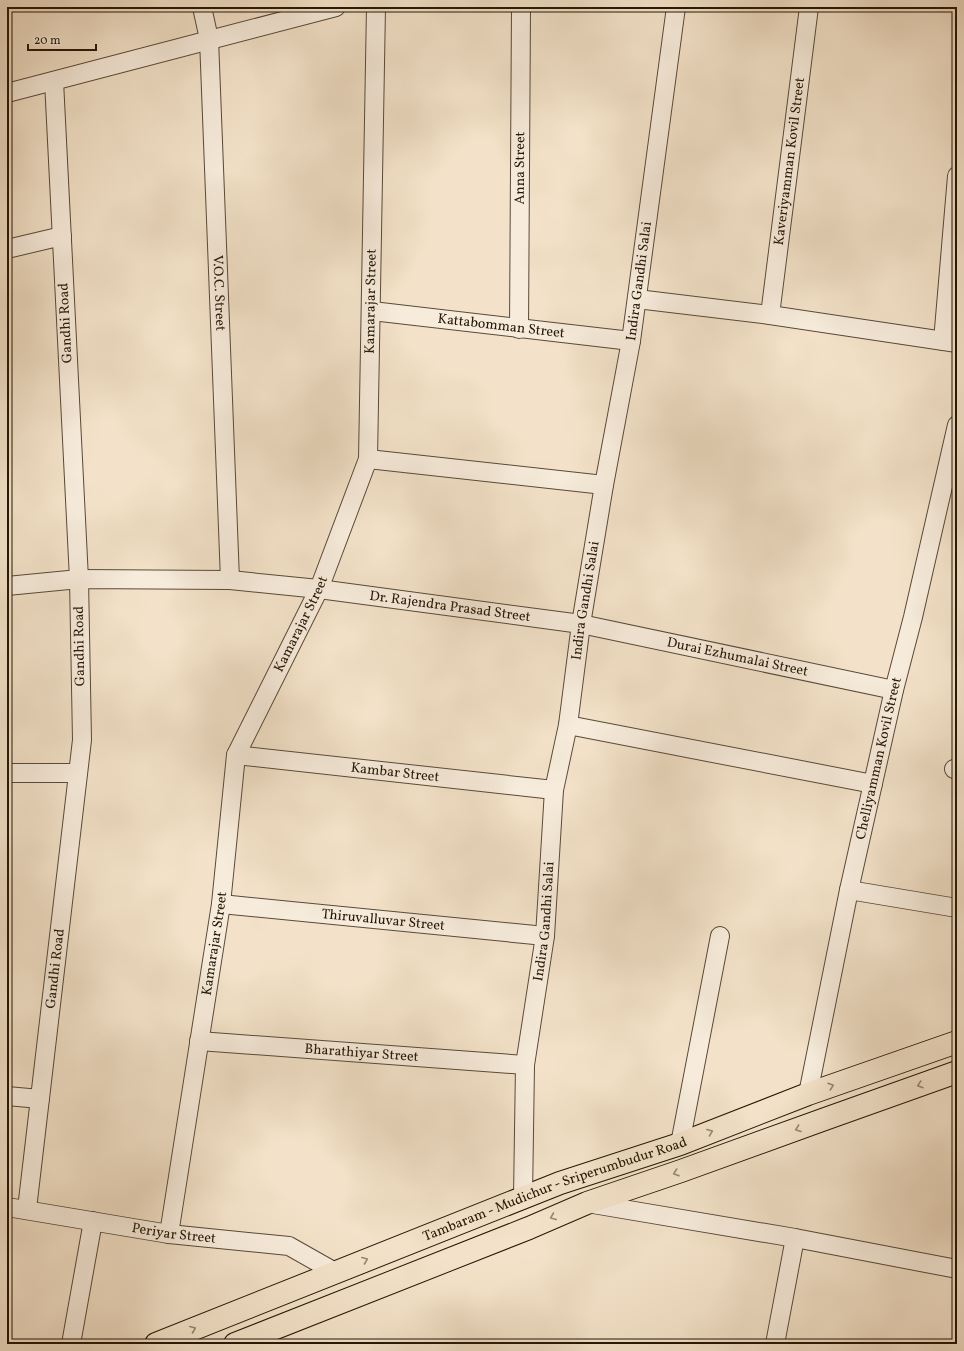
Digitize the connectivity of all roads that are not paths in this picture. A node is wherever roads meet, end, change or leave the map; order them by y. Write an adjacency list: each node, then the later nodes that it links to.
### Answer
1 (202, 7): 7 (street, V.O.C. Street)
2 (336, 7): 7 (street)
3 (376, 7): 14 (street, Kamarajar Street)
4 (521, 7): 16 (street, Anna Street)
5 (676, 7): 13 (street, Indira Gandhi Salai)
6 (809, 7): 15 (street, Kaveriyamman Kovil Street)
7 (209, 39): 8 (street); 23 (street, V.O.C. Street)
8 (54, 81): 9 (street); 11 (street, Gandhi Road)
9 (7, 93)
10 (957, 176): 18 (street)
11 (62, 236): 12 (street); 22 (street, Gandhi Road)
12 (7, 249)
13 (637, 299): 15 (street); 17 (street, Indira Gandhi Salai)
14 (372, 311): 16 (street, Kattabomman Street); 20 (street, Kamarajar Street)
15 (770, 315): 18 (street)
16 (519, 329): 17 (street, Kattabomman Street)
17 (631, 341): 21 (street, Indira Gandhi Salai)
18 (950, 342)
19 (957, 425): 27 (street, Chelliyamman Kovil Street)
20 (368, 460): 21 (street); 25 (street, Kamarajar Street)
21 (604, 485): 26 (street, Indira Gandhi Salai)
22 (79, 579): 23 (street, Dr. Rajendra Prasad Street); 24 (street, Dr. Rajendra Prasad Street); 31 (street, Gandhi Road)
23 (230, 580): 25 (street, Dr. Rajendra Prasad Street)
24 (7, 586)
25 (319, 589): 26 (street, Dr. Rajendra Prasad Street); 29 (street, Kamarajar Street)
26 (581, 624): 27 (street, Durai Ezhumalai Street); 28 (street, Indira Gandhi Salai)
27 (894, 690): 32 (street, Chelliyamman Kovil Street)
28 (568, 725): 32 (street); 33 (street, Indira Gandhi Salai)
29 (236, 756): 33 (street, Kambar Street); 35 (street, Kamarajar Street)
30 (7, 773): 31 (street)
31 (78, 773): 45 (street, Gandhi Road)
32 (873, 784): 34 (street, Chelliyamman Kovil Street)
33 (554, 790): 37 (street, Indira Gandhi Salai)
34 (849, 890): 36 (street); 43 (street, Chelliyamman Kovil Street)
35 (221, 904): 37 (street, Thiruvalluvar Street); 39 (street, Kamarajar Street)
36 (957, 908)
37 (546, 936): 41 (street, Indira Gandhi Salai)
38 (720, 936): 46 (street)
39 (199, 1041): 41 (street, Bharathiyar Street); 53 (street, Kamarajar Street)
40 (957, 1042): 43 (main road, Tambaram - Mudichur - Sriperumbudur Road, one-way to 40)
41 (525, 1065): 47 (street, Indira Gandhi Salai)
42 (957, 1072): 48 (main road, Tambaram - Mudichur - Sriperumbudur Road, one-way to 48)
43 (808, 1094): 46 (main road, Tambaram - Mudichur - Sriperumbudur Road, one-way to 43)
44 (7, 1096): 45 (street)
45 (40, 1099): 50 (street, Gandhi Road)
46 (680, 1144): 47 (main road, Tambaram - Mudichur - Sriperumbudur Road)
47 (523, 1197): 52 (main road); 56 (main road, Tambaram - Mudichur - Sriperumbudur Road, one-way to 47)
48 (587, 1203): 52 (main road, Tambaram - Mudichur - Sriperumbudur Road, one-way to 52); 54 (street)
49 (7, 1206): 50 (street, Periyar Street)
50 (27, 1209): 51 (street, Periyar Street)
51 (93, 1221): 53 (street, Periyar Street); 58 (street)
52 (529, 1228): 57 (main road, Tambaram - Mudichur - Sriperumbudur Road)
53 (169, 1234): 56 (street, Periyar Street)
54 (795, 1238): 55 (street); 61 (street)
55 (957, 1269)
56 (335, 1272): 57 (main road); 59 (main road, Tambaram - Mudichur - Sriperumbudur Road, one-way to 56)
57 (352, 1297): 60 (main road, Tambaram - Mudichur - Sriperumbudur Road)
58 (71, 1344)
59 (156, 1344)
60 (235, 1344)
61 (775, 1344)

